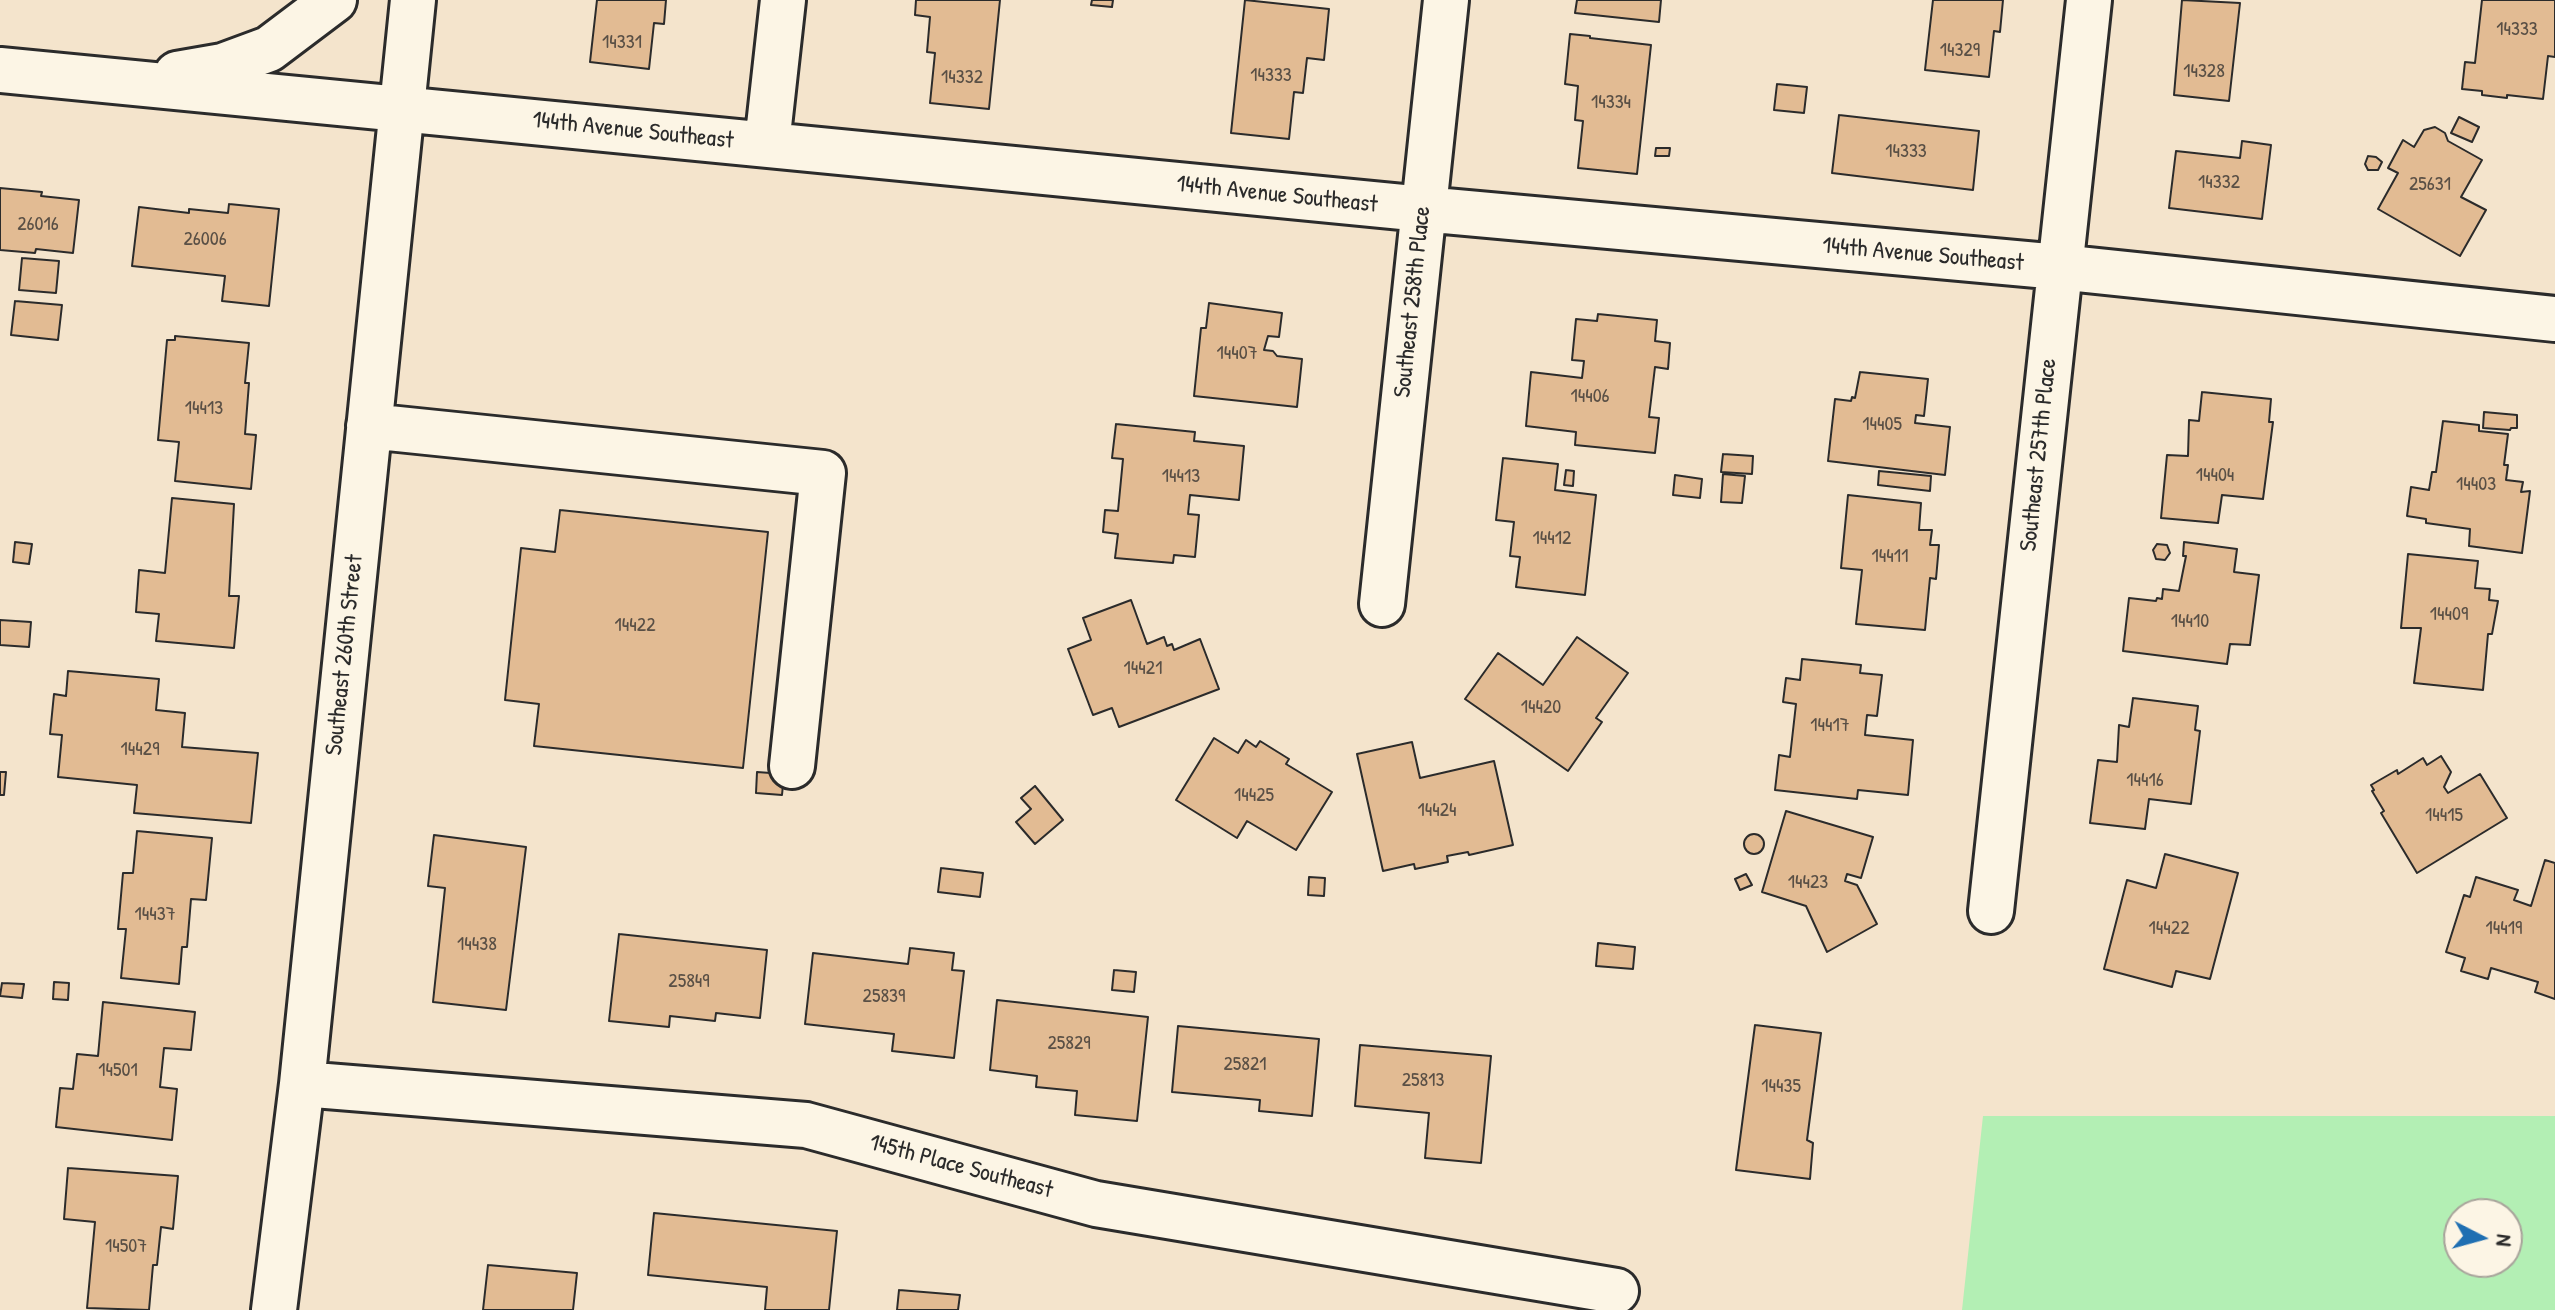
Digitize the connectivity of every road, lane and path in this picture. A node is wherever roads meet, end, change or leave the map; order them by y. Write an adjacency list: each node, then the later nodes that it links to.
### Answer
1 (334, 0): 7 (street)
2 (413, 0): 8 (street, Southeast 260th Street)
3 (783, 0): 9 (street)
4 (1446, 0): 10 (street, Southeast 258th Place)
5 (2089, 0): 11 (street, Southeast 257th Place)
6 (0, 70): 7 (street, 144th Avenue Southeast)
7 (128, 82): 8 (street, 144th Avenue Southeast)
8 (401, 109): 9 (street, 144th Avenue Southeast); 13 (street, Southeast 260th Street)
9 (767, 144): 10 (street, 144th Avenue Southeast)
10 (1423, 209): 11 (street, 144th Avenue Southeast); 14 (street, Southeast 258th Place)
11 (2059, 267): 12 (street, 144th Avenue Southeast); 16 (street, Southeast 257th Place)
12 (2555, 319)
13 (369, 426): 15 (street); 17 (street, Southeast 260th Street)
14 (1382, 604)
15 (792, 766)
16 (1991, 911)
17 (302, 1084): 18 (street, 145th Place Southeast); 19 (street, Southeast 260th Street)
18 (1616, 1291)
19 (274, 1310)

